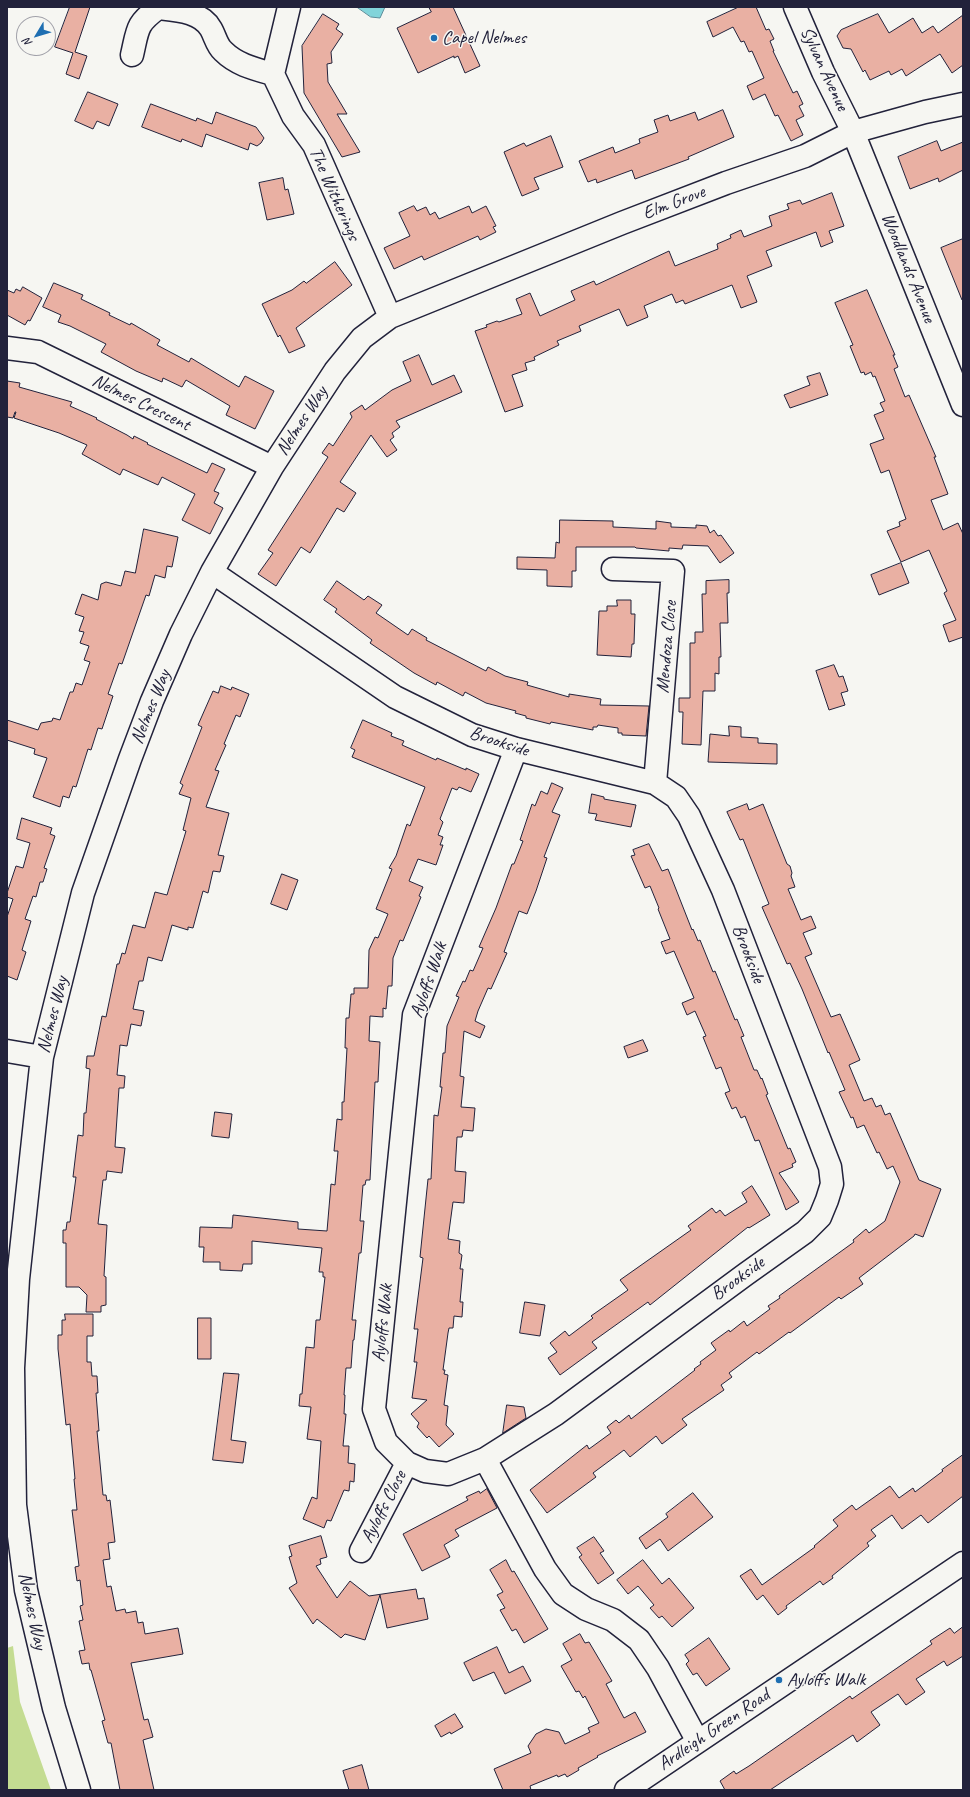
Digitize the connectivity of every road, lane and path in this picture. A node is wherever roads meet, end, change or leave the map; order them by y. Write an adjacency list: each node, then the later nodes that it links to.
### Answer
1 (289, 7): 4 (street)
2 (795, 7): 6 (street, Sylvan Avenue)
3 (132, 54): 4 (street)
4 (273, 74): 7 (street, The Witherings)
5 (963, 104): 6 (street, Elm Grove)
6 (853, 132): 7 (street, Elm Grove); 9 (street, Woodlands Avenue)
7 (390, 317): 10 (street, Nelmes Way)
8 (7, 348): 10 (street, Nelmes Crescent)
9 (963, 404)
10 (272, 467): 12 (street, Nelmes Way)
11 (613, 569): 14 (street, Mendoza Close)
12 (212, 572): 13 (street, Brookside); 16 (street, Nelmes Way)
13 (516, 749): 14 (street, Brookside); 19 (street, Ayloffs Walk)
14 (655, 783): 18 (street, Brookside)
15 (7, 1051): 16 (street)
16 (42, 1057): 17 (street, Nelmes Way)
17 (10, 1397): 23 (street, Nelmes Way)
18 (485, 1459): 19 (street, Ayloffs Walk); 22 (street)
19 (407, 1463): 20 (street, Ayloffs Close)
20 (361, 1551)
21 (963, 1563): 22 (street, Ardleigh Green Road)
22 (697, 1740): 24 (street, Ardleigh Green Road)
23 (79, 1790)
24 (626, 1790)

